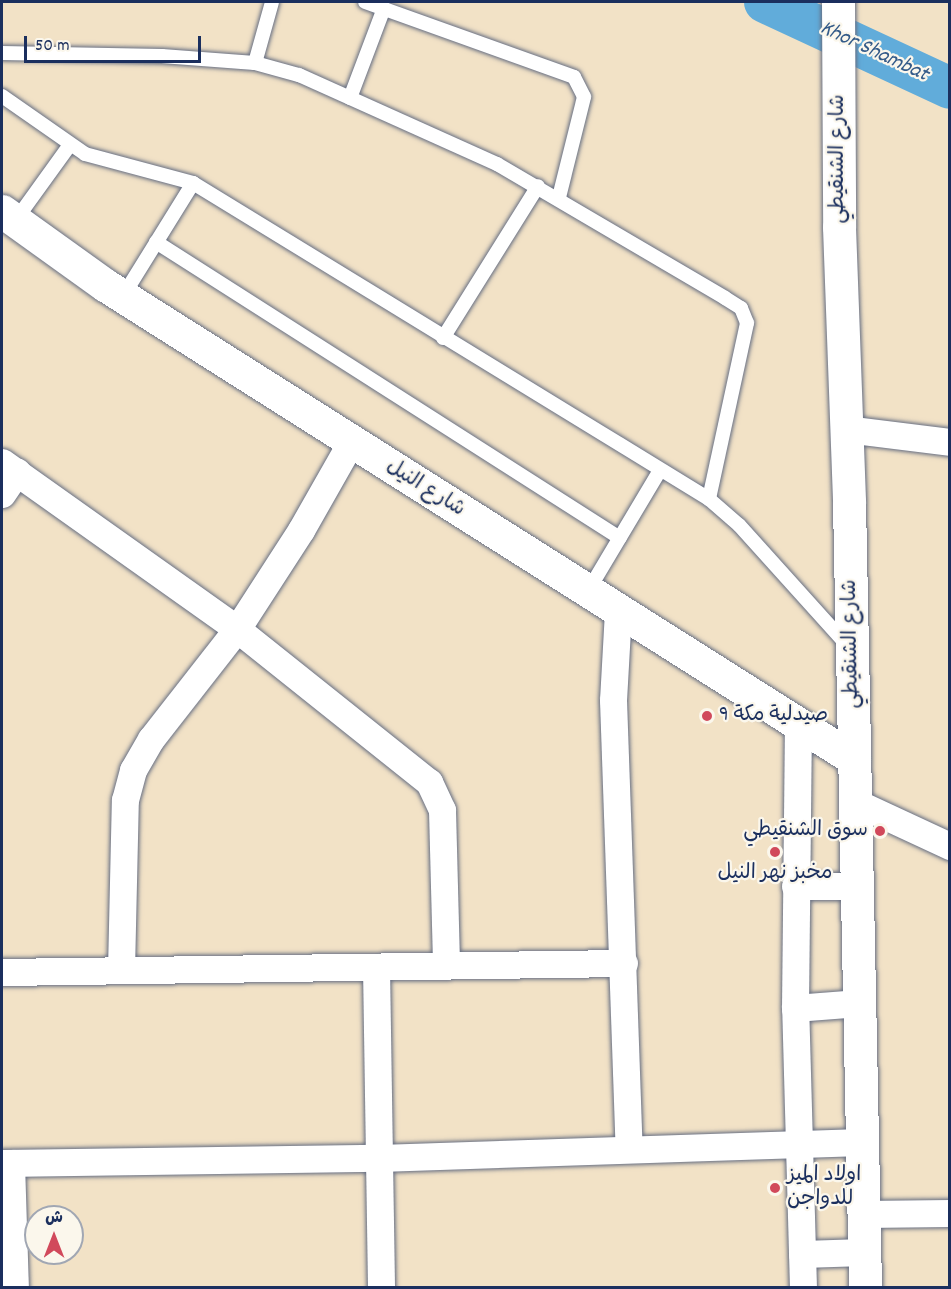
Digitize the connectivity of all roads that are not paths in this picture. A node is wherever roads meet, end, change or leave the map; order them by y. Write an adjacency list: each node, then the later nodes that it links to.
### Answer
1 (272, 2): 6 (lane)
2 (365, 2): 4 (lane)
3 (838, 2): 17 (street, شارع الشنقيطي)
4 (384, 8): 8 (lane); 12 (lane)
5 (2, 53): 6 (lane)
6 (255, 63): 8 (lane)
7 (2, 96): 9 (lane)
8 (350, 98): 11 (lane)
9 (69, 146): 10 (lane); 13 (lane)
10 (193, 183): 14 (lane); 16 (lane)
11 (538, 186): 12 (lane); 16 (lane)
12 (559, 197): 23 (lane)
13 (8, 216): 15 (street, شارع النيل)
14 (156, 242): 15 (lane); 24 (lane)
15 (122, 296): 18 (street, شارع النيل)
16 (443, 338): 21 (lane)
17 (846, 429): 19 (street); 28 (street, شارع الشنقيطي)
18 (351, 442): 25 (street, شارع النيل); 27 (street)
19 (950, 442)
20 (9, 467): 22 (street); 27 (street)
21 (659, 472): 23 (lane); 24 (lane)
22 (2, 494)
23 (709, 500): 28 (lane)
24 (620, 538): 25 (lane)
25 (588, 591): 26 (street, شارع النيل)
26 (618, 611): 29 (street, شارع النيل); 35 (street)
27 (237, 629): 36 (street); 38 (street)
28 (852, 650): 30 (street, شارع الشنقيطي)
29 (798, 724): 30 (street, شارع النيل); 33 (street)
30 (854, 759): 31 (street, شارع الشنقيطي)
31 (855, 802): 32 (street); 34 (street, شارع الشنقيطي)
32 (950, 846)
33 (795, 886): 34 (street); 41 (street)
34 (857, 886): 40 (street, شارع الشنقيطي)
35 (624, 963): 36 (street); 44 (street)
36 (446, 966): 37 (street)
37 (376, 967): 38 (street); 45 (street)
38 (121, 970): 39 (street)
39 (2, 972)
40 (859, 1003): 41 (street); 42 (street, شارع الشنقيطي)
41 (795, 1008): 43 (street)
42 (862, 1142): 43 (street); 48 (street, شارع الشنقيطي)
43 (798, 1143): 44 (street); 50 (street)
44 (629, 1149): 45 (street)
45 (379, 1158): 46 (street); 52 (street)
46 (6, 1163): 51 (street)
47 (950, 1213): 48 (street)
48 (863, 1214): 49 (street, شارع الشنقيطي)
49 (864, 1252): 50 (street); 54 (street, شارع الشنقيطي)
50 (802, 1254): 53 (street)
51 (15, 1287)
52 (381, 1287)
53 (803, 1287)
54 (865, 1287)

